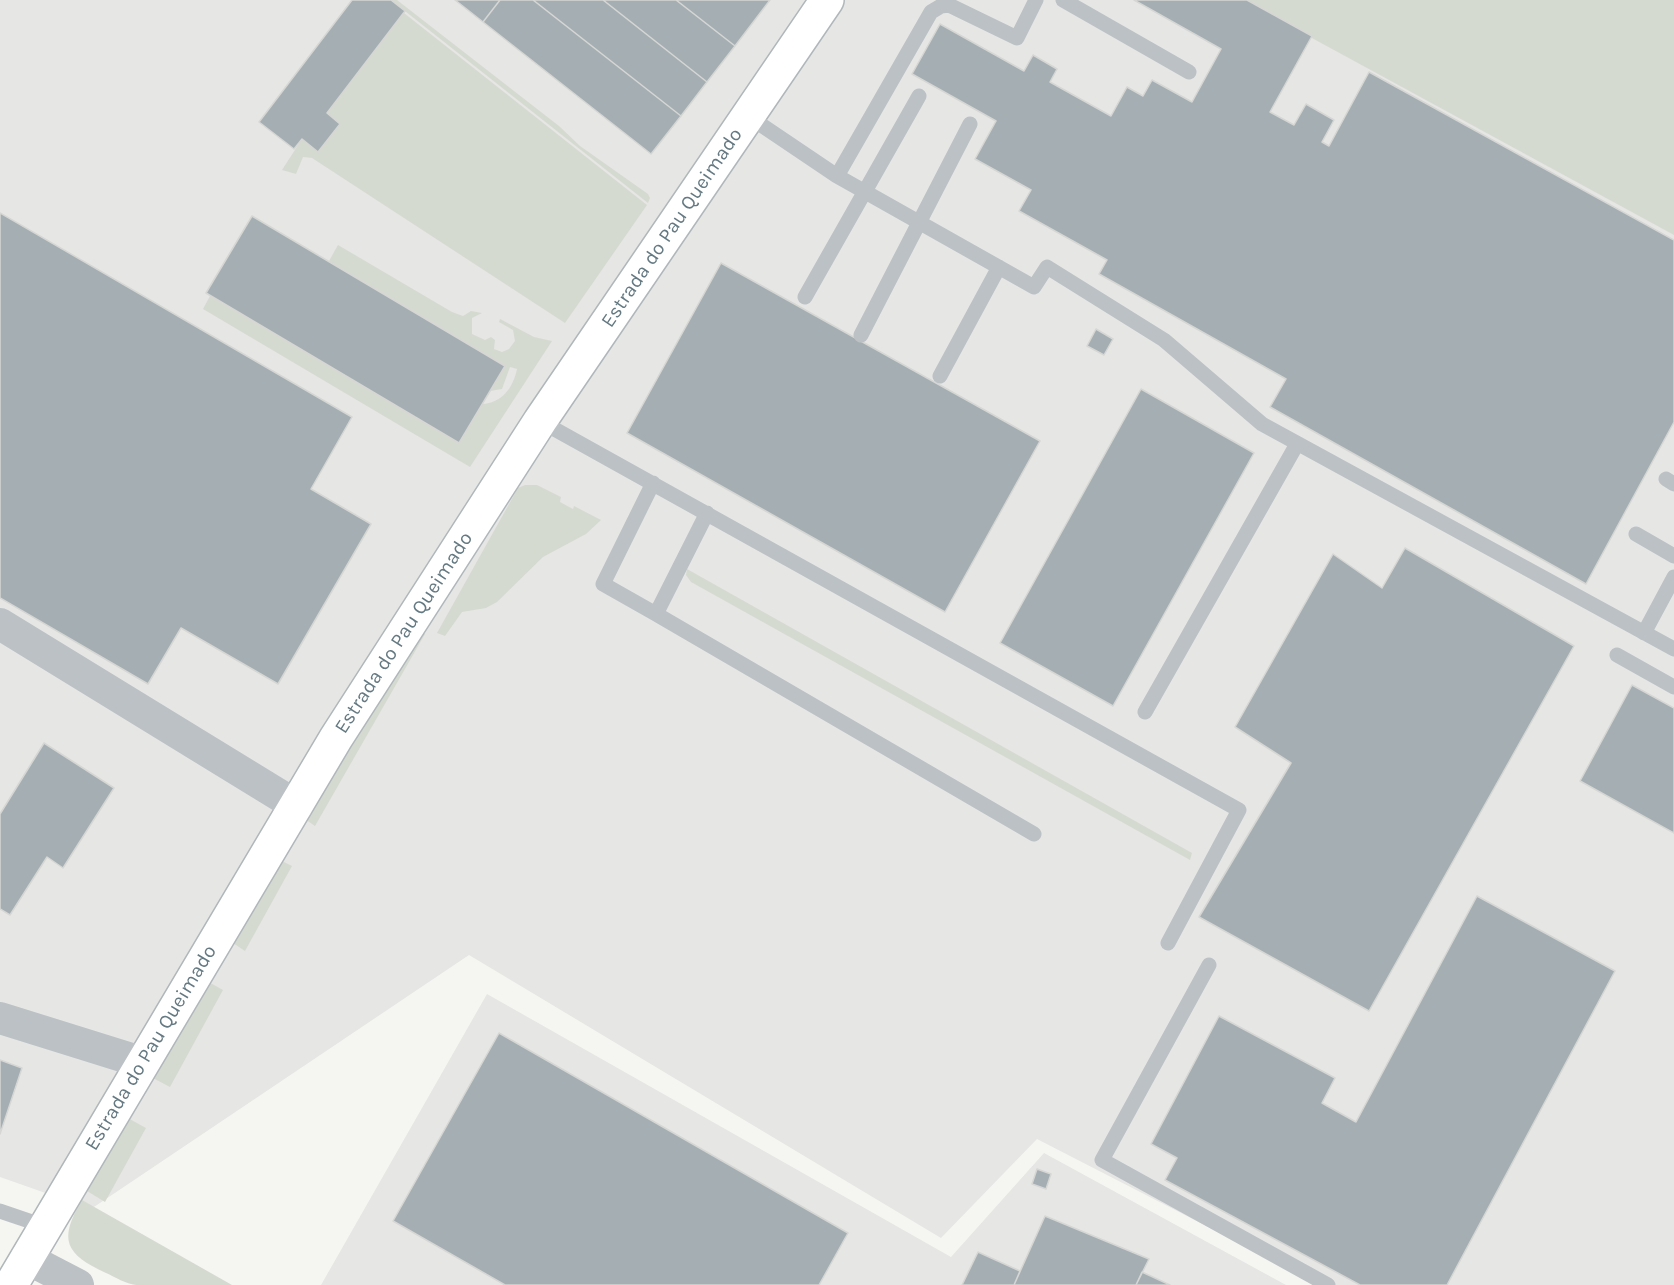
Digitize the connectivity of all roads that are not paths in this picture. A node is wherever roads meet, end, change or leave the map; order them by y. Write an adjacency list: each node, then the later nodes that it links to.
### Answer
1 (827, 0): 6 (street, Estrada do Pau Queimado)
2 (1036, 0): 8 (lane)
3 (1063, 0): 4 (lane)
4 (1189, 72)
5 (919, 96): 9 (lane)
6 (748, 116): 8 (lane); 15 (street, Estrada do Pau Queimado)
7 (970, 124): 10 (lane)
8 (837, 176): 9 (lane)
9 (865, 192): 10 (lane); 12 (lane)
10 (919, 223): 11 (lane); 13 (lane)
11 (999, 267): 14 (lane); 16 (lane)
12 (805, 297)
13 (861, 335)
14 (940, 376)
15 (540, 421): 17 (lane); 29 (street, Estrada do Pau Queimado)
16 (1297, 444): 24 (lane); 28 (lane)
17 (652, 483): 18 (lane); 22 (lane)
18 (707, 513): 22 (lane); 31 (lane)
19 (1636, 534): 20 (lane)
20 (1674, 556)
21 (1674, 577): 24 (lane)
22 (656, 614): 30 (lane)
23 (0, 624): 29 (street)
24 (1644, 633): 25 (lane)
25 (1674, 649)
26 (1617, 655): 27 (lane)
27 (1674, 687)
28 (1145, 712)
29 (297, 806): 34 (street, Estrada do Pau Queimado)
30 (1035, 834)
31 (1168, 943)
32 (1209, 965): 39 (lane)
33 (0, 1018): 34 (street)
34 (141, 1062): 36 (street, Estrada do Pau Queimado)
35 (0, 1211): 36 (lane)
36 (45, 1226): 37 (street, Estrada do Pau Queimado)
37 (18, 1271): 38 (street)
38 (78, 1285)
39 (1328, 1285)

